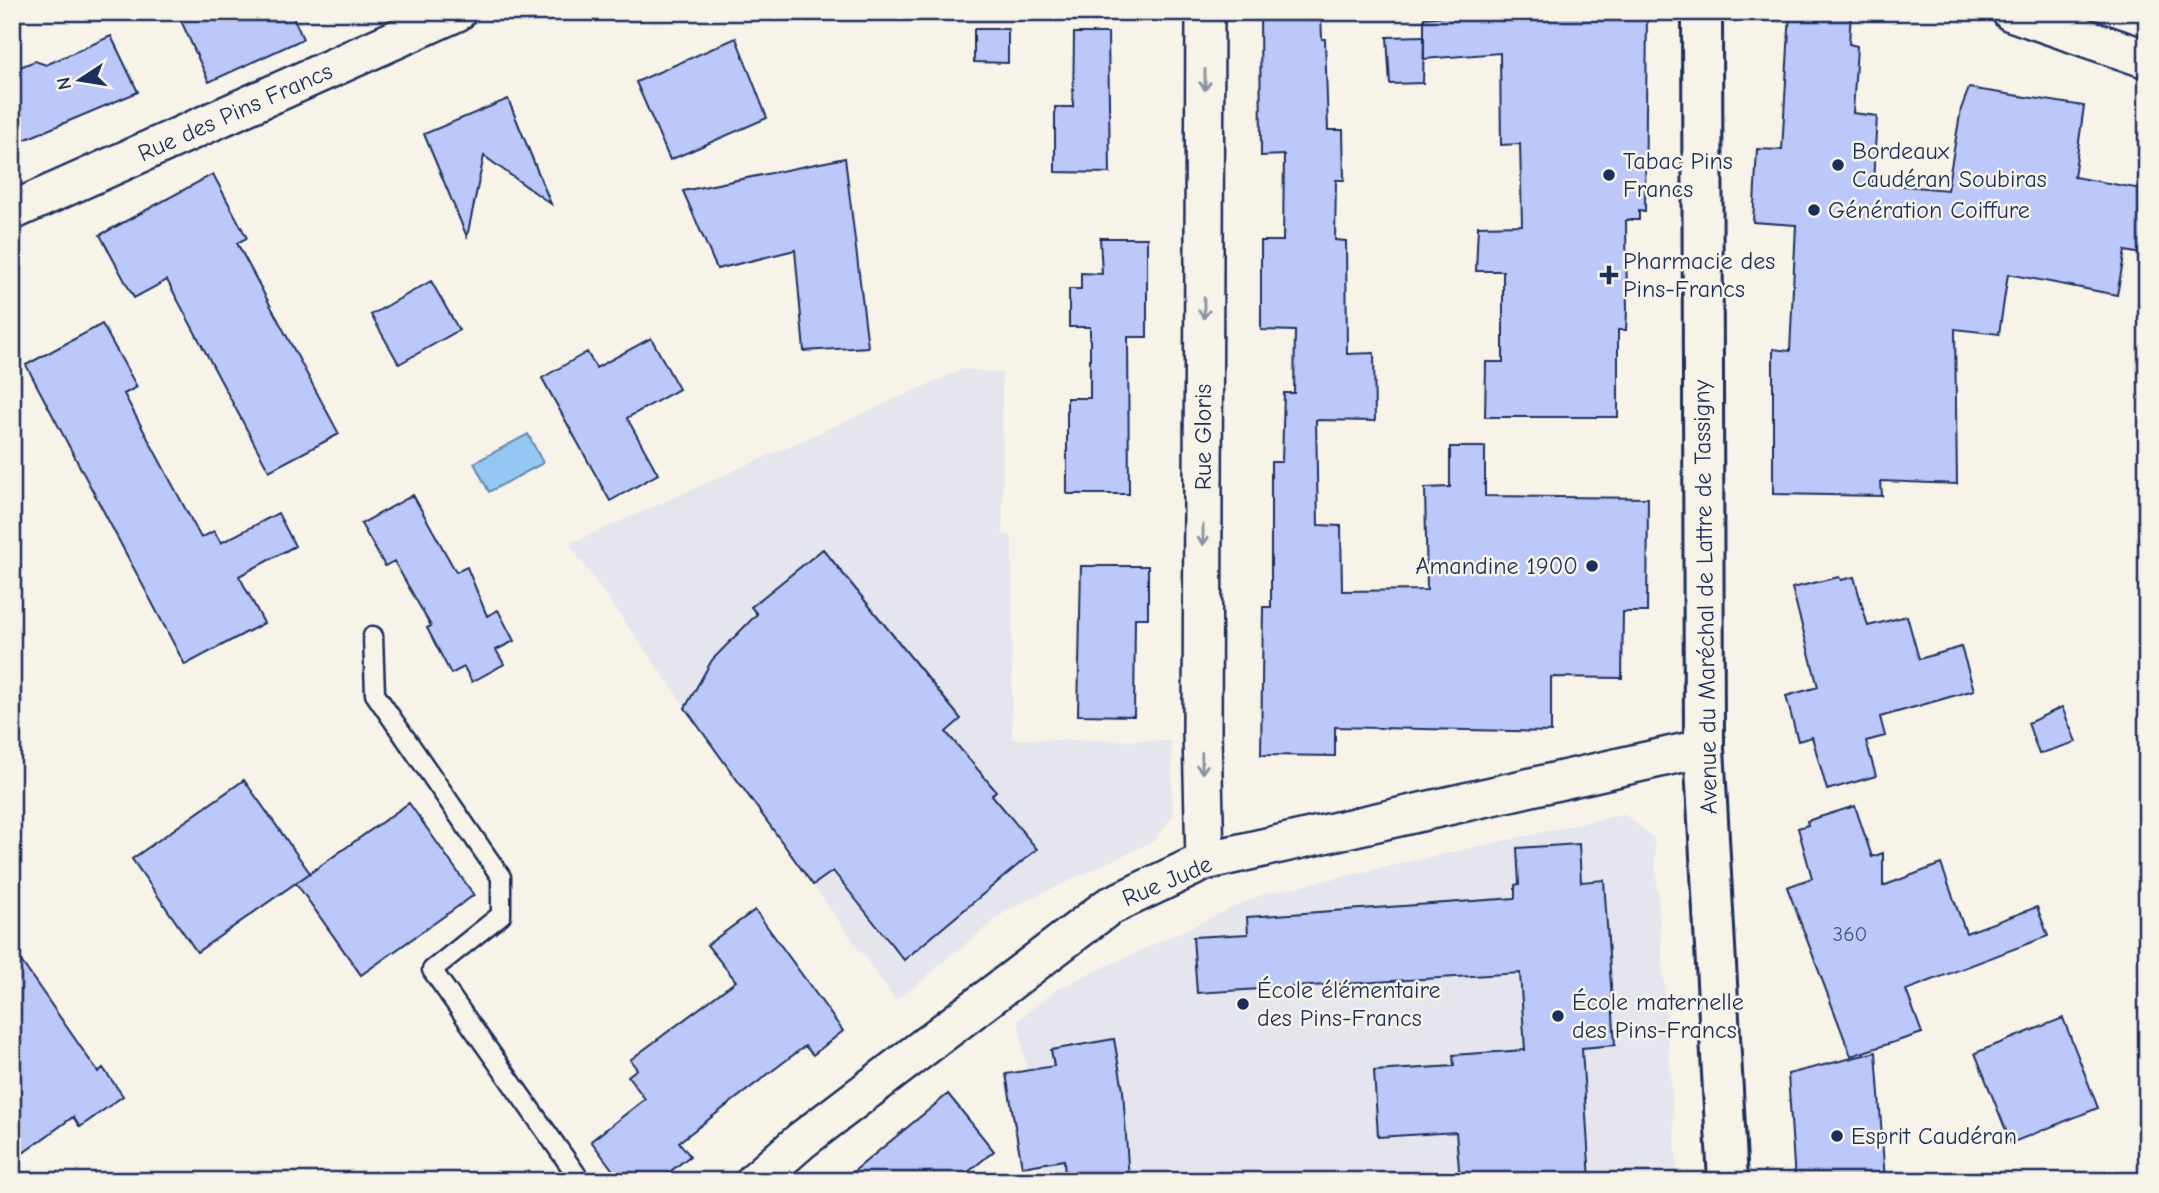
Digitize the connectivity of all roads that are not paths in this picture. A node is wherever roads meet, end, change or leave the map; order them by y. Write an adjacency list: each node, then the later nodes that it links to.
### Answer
1 (457, 12): 6 (street, Rue des Pins Francs)
2 (1205, 12): 9 (street, Rue Gloris, one-way to 9)
3 (1702, 12): 8 (main road, Avenue du Maréchal de Lattre de Tassigny)
4 (2011, 12): 5 (street)
5 (2147, 59)
6 (12, 211)
7 (373, 636): 10 (lane)
8 (1704, 748): 9 (street, Rue Jude); 12 (main road, Avenue du Maréchal de Lattre de Tassigny)
9 (1205, 861): 11 (street, Rue Jude)
10 (581, 1181)
11 (755, 1181)
12 (1728, 1181)

